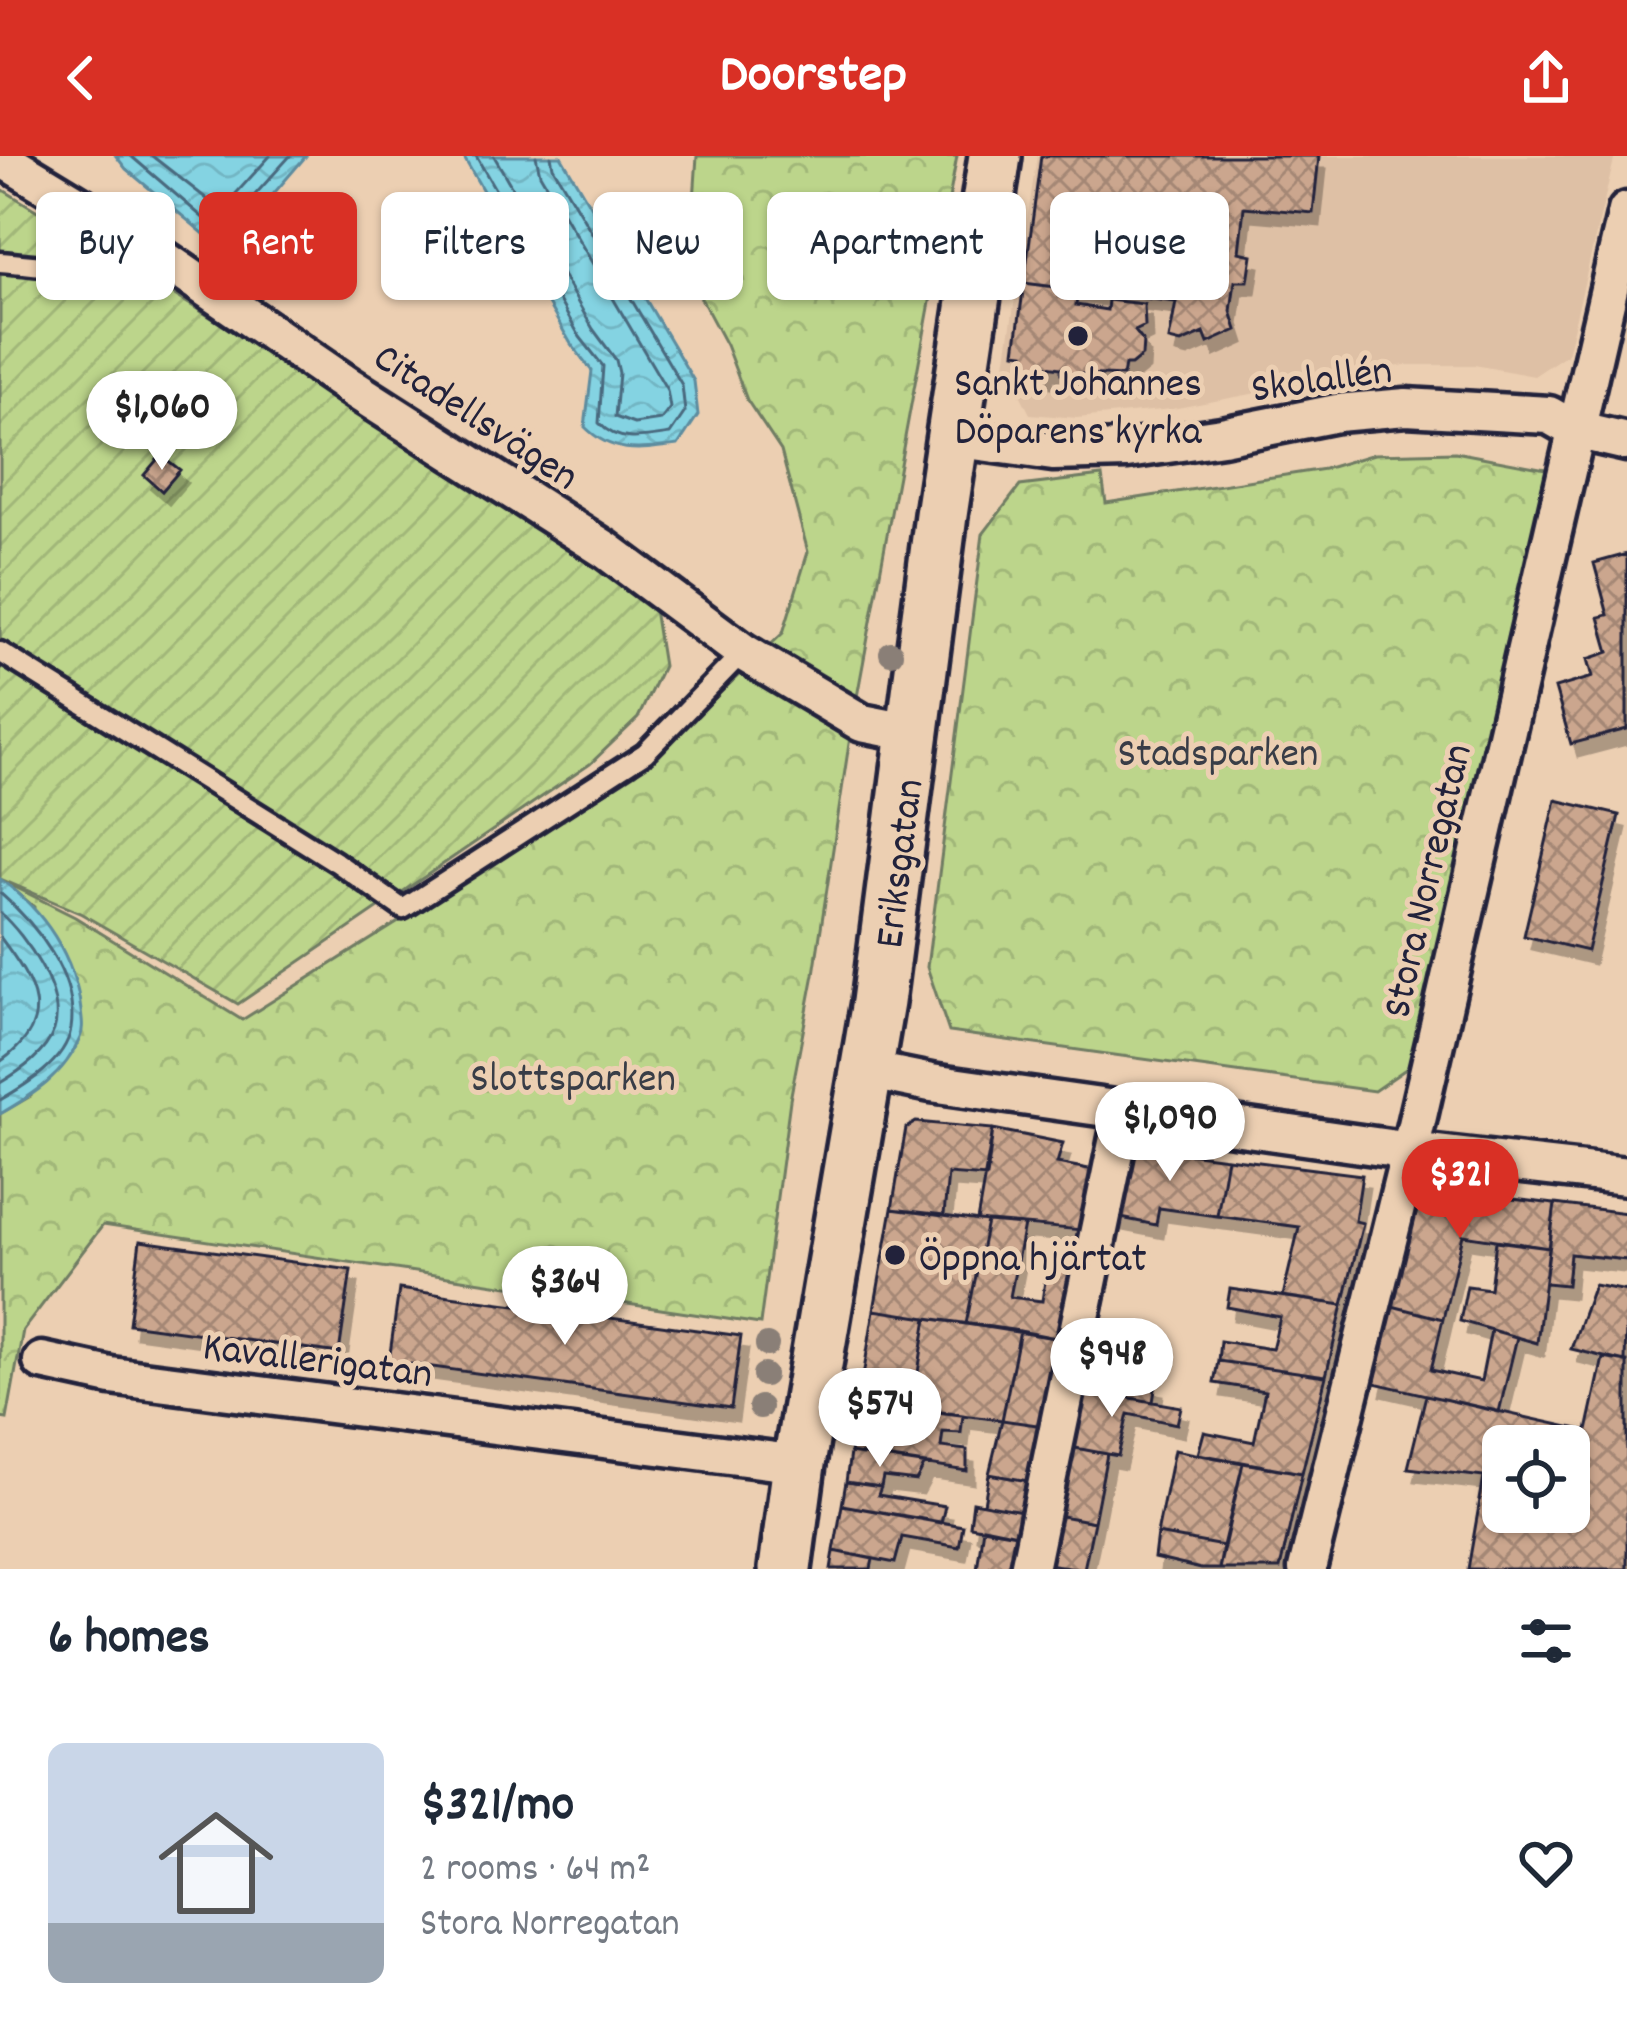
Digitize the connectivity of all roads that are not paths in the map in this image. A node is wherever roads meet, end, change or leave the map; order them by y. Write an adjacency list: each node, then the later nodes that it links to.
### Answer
1 (995, 156): 9 (street, Eriksgatan)
2 (0, 157): 3 (street, Citadellsvägen)
3 (56, 192)
4 (1627, 211): 8 (street, Stora Norregatan)
5 (0, 262): 6 (lane)
6 (36, 264)
7 (175, 266): 12 (street, Citadellsvägen)
8 (1575, 430): 9 (street, Skolallén); 10 (street, Skolallén); 16 (street, Stora Norregatan)
9 (952, 438): 13 (street, Eriksgatan)
10 (1627, 442)
11 (0, 652): 12 (lane)
12 (743, 652): 13 (street, Citadellsvägen)
13 (913, 733): 14 (street, Eriksgatan)
14 (867, 1070): 15 (street); 19 (street, Eriksgatan)
15 (1124, 1109): 16 (street); 21 (street)
16 (1410, 1151): 17 (street); 22 (street, Stora Norregatan)
17 (1627, 1176)
18 (41, 1361): 19 (street, Kavallerigatan)
19 (799, 1464): 20 (street, Eriksgatan)
20 (785, 1569)
21 (1029, 1569)
22 (1307, 1569)

